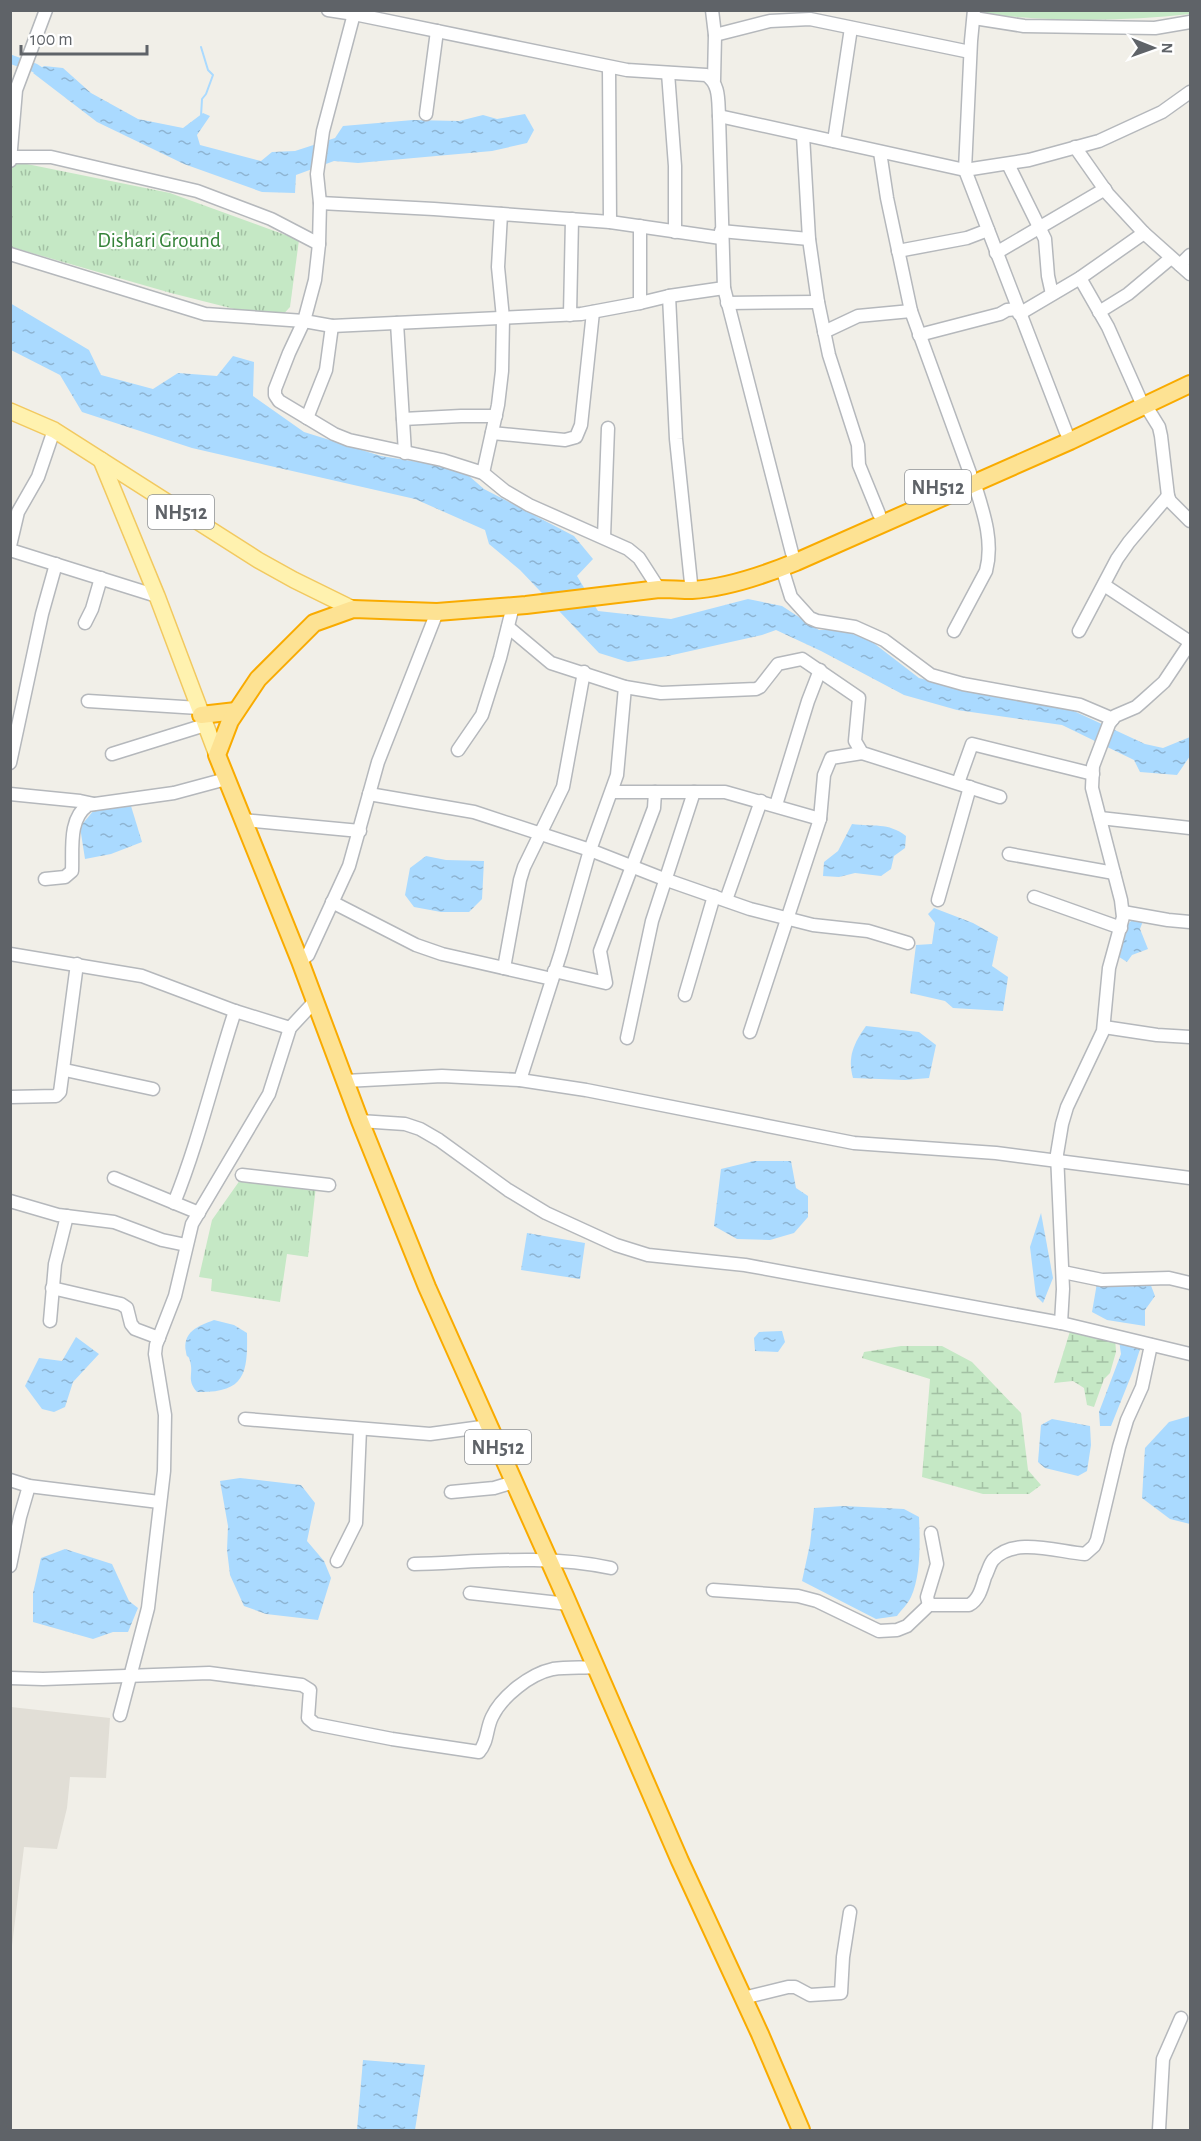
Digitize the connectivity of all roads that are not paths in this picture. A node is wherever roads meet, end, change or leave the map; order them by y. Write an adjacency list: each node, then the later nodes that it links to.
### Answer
1 (46, 10): 21 (street)
2 (328, 10): 4 (street)
3 (712, 10): 9 (street)
4 (355, 12): 8 (street); 25 (street)
5 (974, 14): 6 (street); 10 (street)
6 (1191, 22)
7 (851, 28): 9 (street); 10 (street); 18 (street)
8 (437, 31): 11 (street); 15 (street)
9 (715, 35): 13 (street)
10 (970, 52): 23 (street)
11 (609, 66): 12 (street); 28 (street)
12 (668, 73): 13 (street); 32 (street)
13 (714, 80): 16 (street)
14 (1191, 92): 19 (street)
15 (426, 114)
16 (719, 116): 17 (street); 34 (street)
17 (803, 135): 18 (street); 35 (street)
18 (834, 141): 20 (street)
19 (1075, 147): 22 (street); 24 (street)
20 (880, 153): 23 (street); 37 (street)
21 (11, 159): 36 (street)
22 (1008, 164): 23 (street); 30 (street)
23 (965, 170): 31 (street)
24 (1105, 189): 30 (street); 33 (street)
25 (320, 203): 26 (street); 36 (street)
26 (501, 214): 27 (street); 55 (street)
27 (572, 219): 28 (street); 54 (street)
28 (610, 222): 29 (street)
29 (639, 226): 32 (street); 48 (street)
30 (1041, 228): 38 (street); 45 (street)
31 (988, 231): 37 (street); 38 (street)
32 (675, 232): 34 (street)
33 (1144, 233): 41 (street); 43 (street)
34 (721, 235): 35 (street); 44 (street)
35 (809, 239): 47 (street)
36 (319, 244): 56 (street)
37 (898, 251): 50 (street)
38 (996, 253): 52 (street)
39 (10, 254): 56 (street)
40 (1191, 255): 41 (street)
41 (1176, 262): 42 (street); 53 (street)
42 (1191, 274)
43 (1080, 278): 45 (street); 53 (street)
44 (724, 288): 46 (street); 49 (street)
45 (1052, 294): 52 (street)
46 (669, 296): 48 (street); 86 (street)
47 (818, 302): 49 (street); 59 (street)
48 (640, 303): 51 (street)
49 (727, 303): 81 (street)
50 (911, 311): 59 (street); 60 (street)
51 (593, 312): 54 (street); 71 (street)
52 (1018, 312): 60 (street); 70 (street)
53 (1099, 312): 63 (street)
54 (570, 315): 55 (street)
55 (503, 318): 57 (street); 65 (street)
56 (304, 321): 58 (street); 66 (street)
57 (397, 323): 58 (street); 67 (street)
58 (332, 326): 66 (street)
59 (824, 332): 77 (street)
60 (919, 335): 75 (street)
61 (1191, 374): 63 (highway, NH512)
62 (1191, 384): 63 (highway, NH512)
63 (1143, 403): 70 (highway, NH512); 75 (highway, NH512); 76 (street)
64 (10, 411): 69 (main road, NH512)
65 (495, 416): 67 (street); 71 (street)
66 (308, 418): 72 (street)
67 (403, 419): 72 (street)
68 (608, 428): 79 (street)
69 (54, 430): 73 (main road, NH512); 80 (street)
70 (1066, 432): 75 (highway, NH512)
71 (492, 433): 74 (street)
72 (405, 453): 74 (street)
73 (101, 460): 88 (main road); 90 (main road, NH512)
74 (483, 473): 79 (street)
75 (972, 478): 77 (highway, NH512); 83 (highway, NH512); 94 (street)
76 (1168, 496): 78 (street); 85 (street)
77 (879, 514): 81 (highway, NH512)
78 (1191, 521)
79 (604, 537): 87 (street)
80 (10, 548): 82 (street)
81 (792, 553): 86 (highway, NH512)
82 (56, 564): 84 (street); 108 (street)
83 (782, 568): 86 (highway, NH512); 103 (street)
84 (101, 578): 88 (street); 92 (street)
85 (1104, 585): 95 (street); 96 (street)
86 (686, 586): 87 (highway, NH512)
87 (659, 589): 89 (highway, NH512)
88 (157, 596): 102 (main road)
89 (519, 606): 91 (highway, NH512); 93 (street)
90 (353, 609): 91 (highway, NH512); 101 (highway, NH512)
91 (437, 612): 116 (street)
92 (85, 623)
93 (508, 627): 98 (street); 104 (street)
94 (954, 631)
95 (1079, 631)
96 (1191, 643): 103 (street)
97 (820, 670): 99 (street); 105 (street); 120 (street)
98 (584, 672): 99 (street); 126 (street)
99 (626, 687): 112 (street)
100 (88, 701): 102 (street)
101 (236, 711): 102 (highway); 107 (highway, NH512)
102 (202, 716): 106 (street); 107 (main road)
103 (1111, 721): 109 (street)
104 (458, 750)
105 (862, 753): 111 (street); 122 (street)
106 (112, 754)
107 (217, 756): 110 (highway, NH512)
108 (10, 763)
109 (1093, 770): 111 (street); 121 (street)
110 (226, 778): 119 (street); 123 (highway, NH512)
111 (964, 785): 117 (street); 135 (street)
112 (612, 792): 113 (street); 127 (street)
113 (656, 792): 114 (street); 129 (street)
114 (694, 792): 118 (street); 132 (street)
115 (10, 794): 119 (street)
116 (369, 794): 125 (street); 126 (street)
117 (1000, 797)
118 (761, 801): 120 (street); 134 (street)
119 (94, 804): 131 (street)
120 (776, 805): 122 (street)
121 (1100, 818): 124 (street); 130 (street)
122 (820, 819): 138 (street)
123 (243, 820): 125 (street); 143 (highway, NH512)
124 (1191, 828)
125 (360, 831): 136 (street)
126 (540, 834): 127 (street); 145 (street)
127 (590, 850): 129 (street); 146 (street)
128 (1009, 854): 130 (street)
129 (632, 866): 132 (street); 146 (street)
130 (1114, 873): 137 (street)
131 (45, 879)
132 (664, 879): 134 (street); 154 (street)
133 (1034, 897): 140 (street)
134 (720, 898): 138 (street); 147 (street)
135 (938, 900)
136 (332, 902): 143 (street); 145 (street)
137 (1123, 912): 139 (street); 140 (street)
138 (787, 919): 141 (street); 152 (street)
139 (1191, 922)
140 (1120, 928): 150 (street)
141 (908, 943)
142 (10, 954): 144 (street)
143 (300, 961): 148 (highway, NH512)
144 (77, 964): 149 (street); 155 (street)
145 (504, 968): 146 (street)
146 (553, 975): 156 (street)
147 (685, 996)
148 (315, 1000): 151 (street); 157 (highway, NH512)
149 (235, 1011): 151 (street); 167 (street)
150 (1104, 1027): 153 (street); 161 (street)
151 (291, 1028): 168 (street)
152 (750, 1032)
153 (1191, 1037)
154 (627, 1038)
155 (64, 1070): 158 (street); 159 (street)
156 (520, 1080): 157 (street); 161 (street)
157 (345, 1081): 160 (highway, NH512)
158 (153, 1089)
159 (10, 1097)
160 (360, 1122): 175 (street); 180 (highway, NH512)
161 (1058, 1161): 164 (street); 171 (street)
162 (242, 1175): 165 (street)
163 (114, 1178): 167 (street)
164 (1191, 1178)
165 (329, 1185)
166 (10, 1201): 169 (street)
167 (174, 1203): 168 (street)
168 (199, 1214): 170 (street)
169 (67, 1216): 170 (street); 173 (street)
170 (186, 1245): 176 (street)
171 (1063, 1272): 172 (street); 175 (street)
172 (1191, 1283)
173 (52, 1288): 174 (street); 176 (street)
174 (50, 1321)
175 (1061, 1323): 177 (street)
176 (159, 1338): 186 (street)
177 (1152, 1345): 178 (street); 196 (street)
178 (1191, 1354)
179 (246, 1419): 181 (street)
180 (489, 1426): 181 (street); 183 (highway, NH512)
181 (360, 1430): 188 (street)
182 (10, 1480): 184 (street)
183 (514, 1482): 185 (street); 189 (highway, NH512)
184 (29, 1486): 186 (street); 191 (street)
185 (451, 1492)
186 (159, 1502): 198 (street)
187 (931, 1533): 196 (street)
188 (337, 1561)
189 (549, 1561): 190 (street); 192 (street); 195 (highway, NH512)
190 (414, 1564)
191 (10, 1566)
192 (612, 1568)
193 (713, 1590): 196 (street)
194 (470, 1593): 195 (street)
195 (568, 1604): 197 (highway, NH512)
196 (929, 1605)
197 (596, 1667): 198 (street); 202 (highway, NH512)
198 (131, 1675): 199 (street); 200 (street)
199 (10, 1678)
200 (120, 1714)
201 (850, 1912): 202 (street)
202 (743, 1998): 204 (highway, NH512)
203 (1181, 2018): 205 (street)
204 (801, 2130)
205 (1159, 2130)

